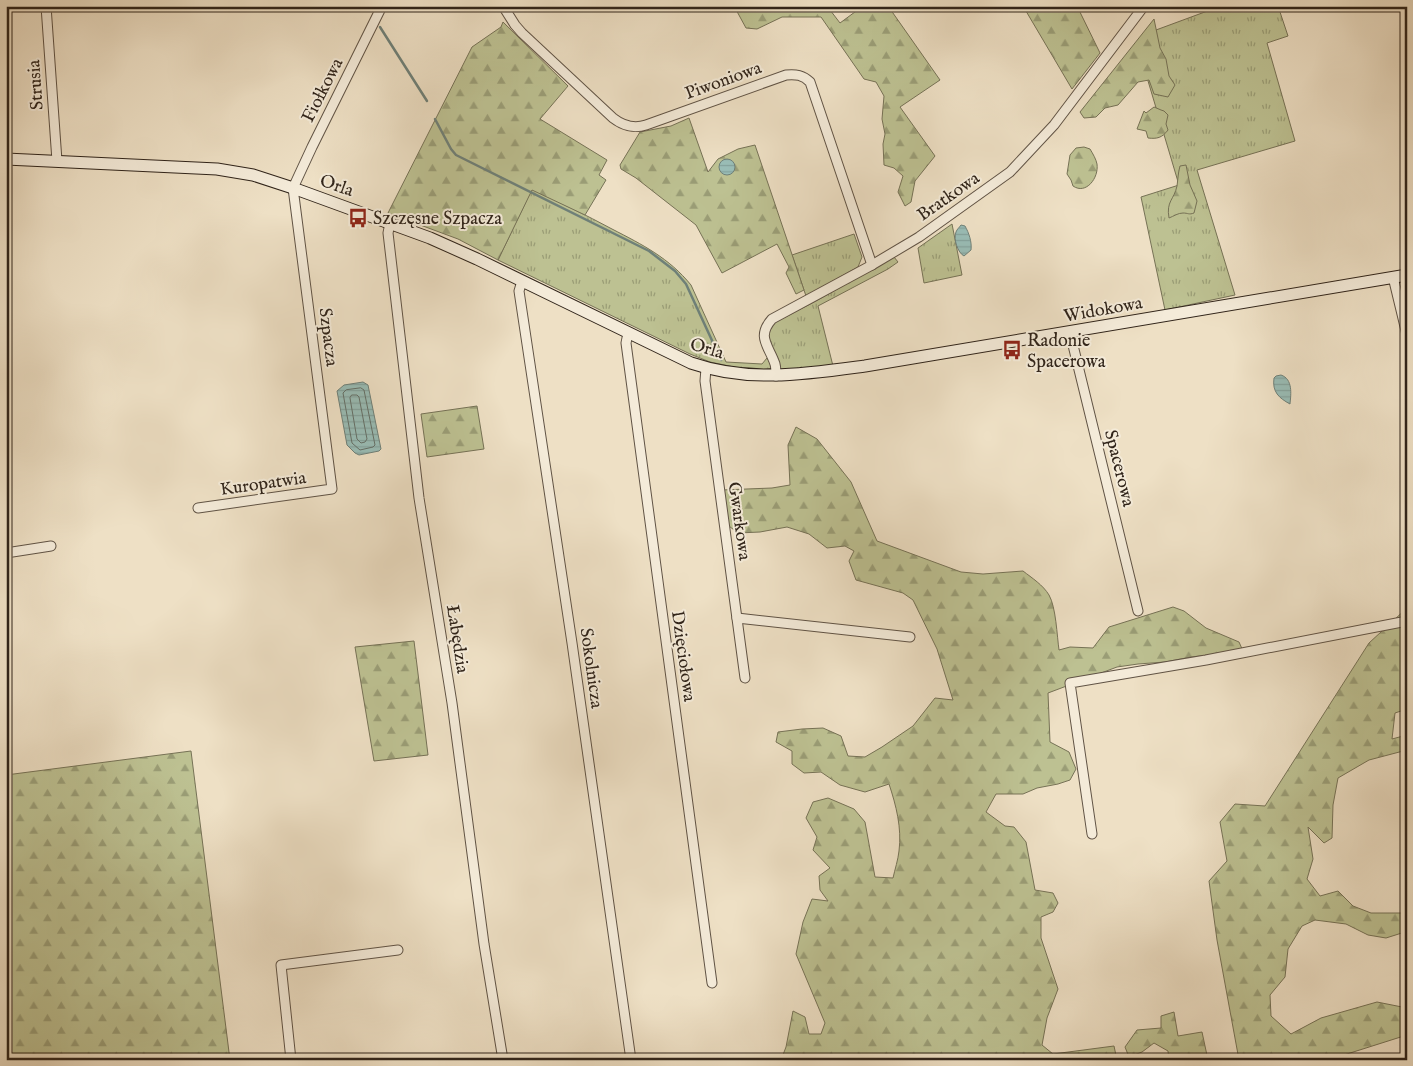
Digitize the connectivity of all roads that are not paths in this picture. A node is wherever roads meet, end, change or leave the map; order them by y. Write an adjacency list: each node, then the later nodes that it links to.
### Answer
1 (46, 6): 6 (street, Strusia)
2 (382, 6): 7 (street, Fiołkowa)
3 (503, 6): 9 (street, Piwoniowa)
4 (1144, 6): 9 (street, Bratkowa)
5 (6, 159): 6 (street, Orla)
6 (57, 161): 7 (street, Orla)
7 (293, 188): 8 (street, Orla); 18 (street, Szpacza)
8 (390, 224): 12 (street, Orla); 31 (street, Łabędzia)
9 (872, 265): 17 (street, Bratkowa)
10 (1407, 275): 11 (street, Widokowa)
11 (1392, 277): 13 (street, Widokowa); 15 (street)
12 (522, 281): 14 (street, Orla); 32 (street, Sokolnicza)
13 (1070, 332): 17 (street, Widokowa); 22 (street, Spacerowa)
14 (628, 333): 16 (street, Orla); 29 (street, Dzięciołowa)
15 (1407, 335)
16 (706, 368): 17 (street, Orla); 23 (street, Gwarkowa)
17 (776, 376)
18 (332, 490): 19 (street, Kuropatwia)
19 (198, 508)
20 (51, 546): 21 (street)
21 (6, 553)
22 (1138, 611)
23 (737, 618): 25 (street); 26 (street, Gwarkowa)
24 (1407, 621): 27 (street)
25 (910, 637)
26 (745, 678)
27 (1092, 834)
28 (398, 950): 30 (street)
29 (712, 983)
30 (291, 1060)
31 (503, 1060)
32 (631, 1060)

